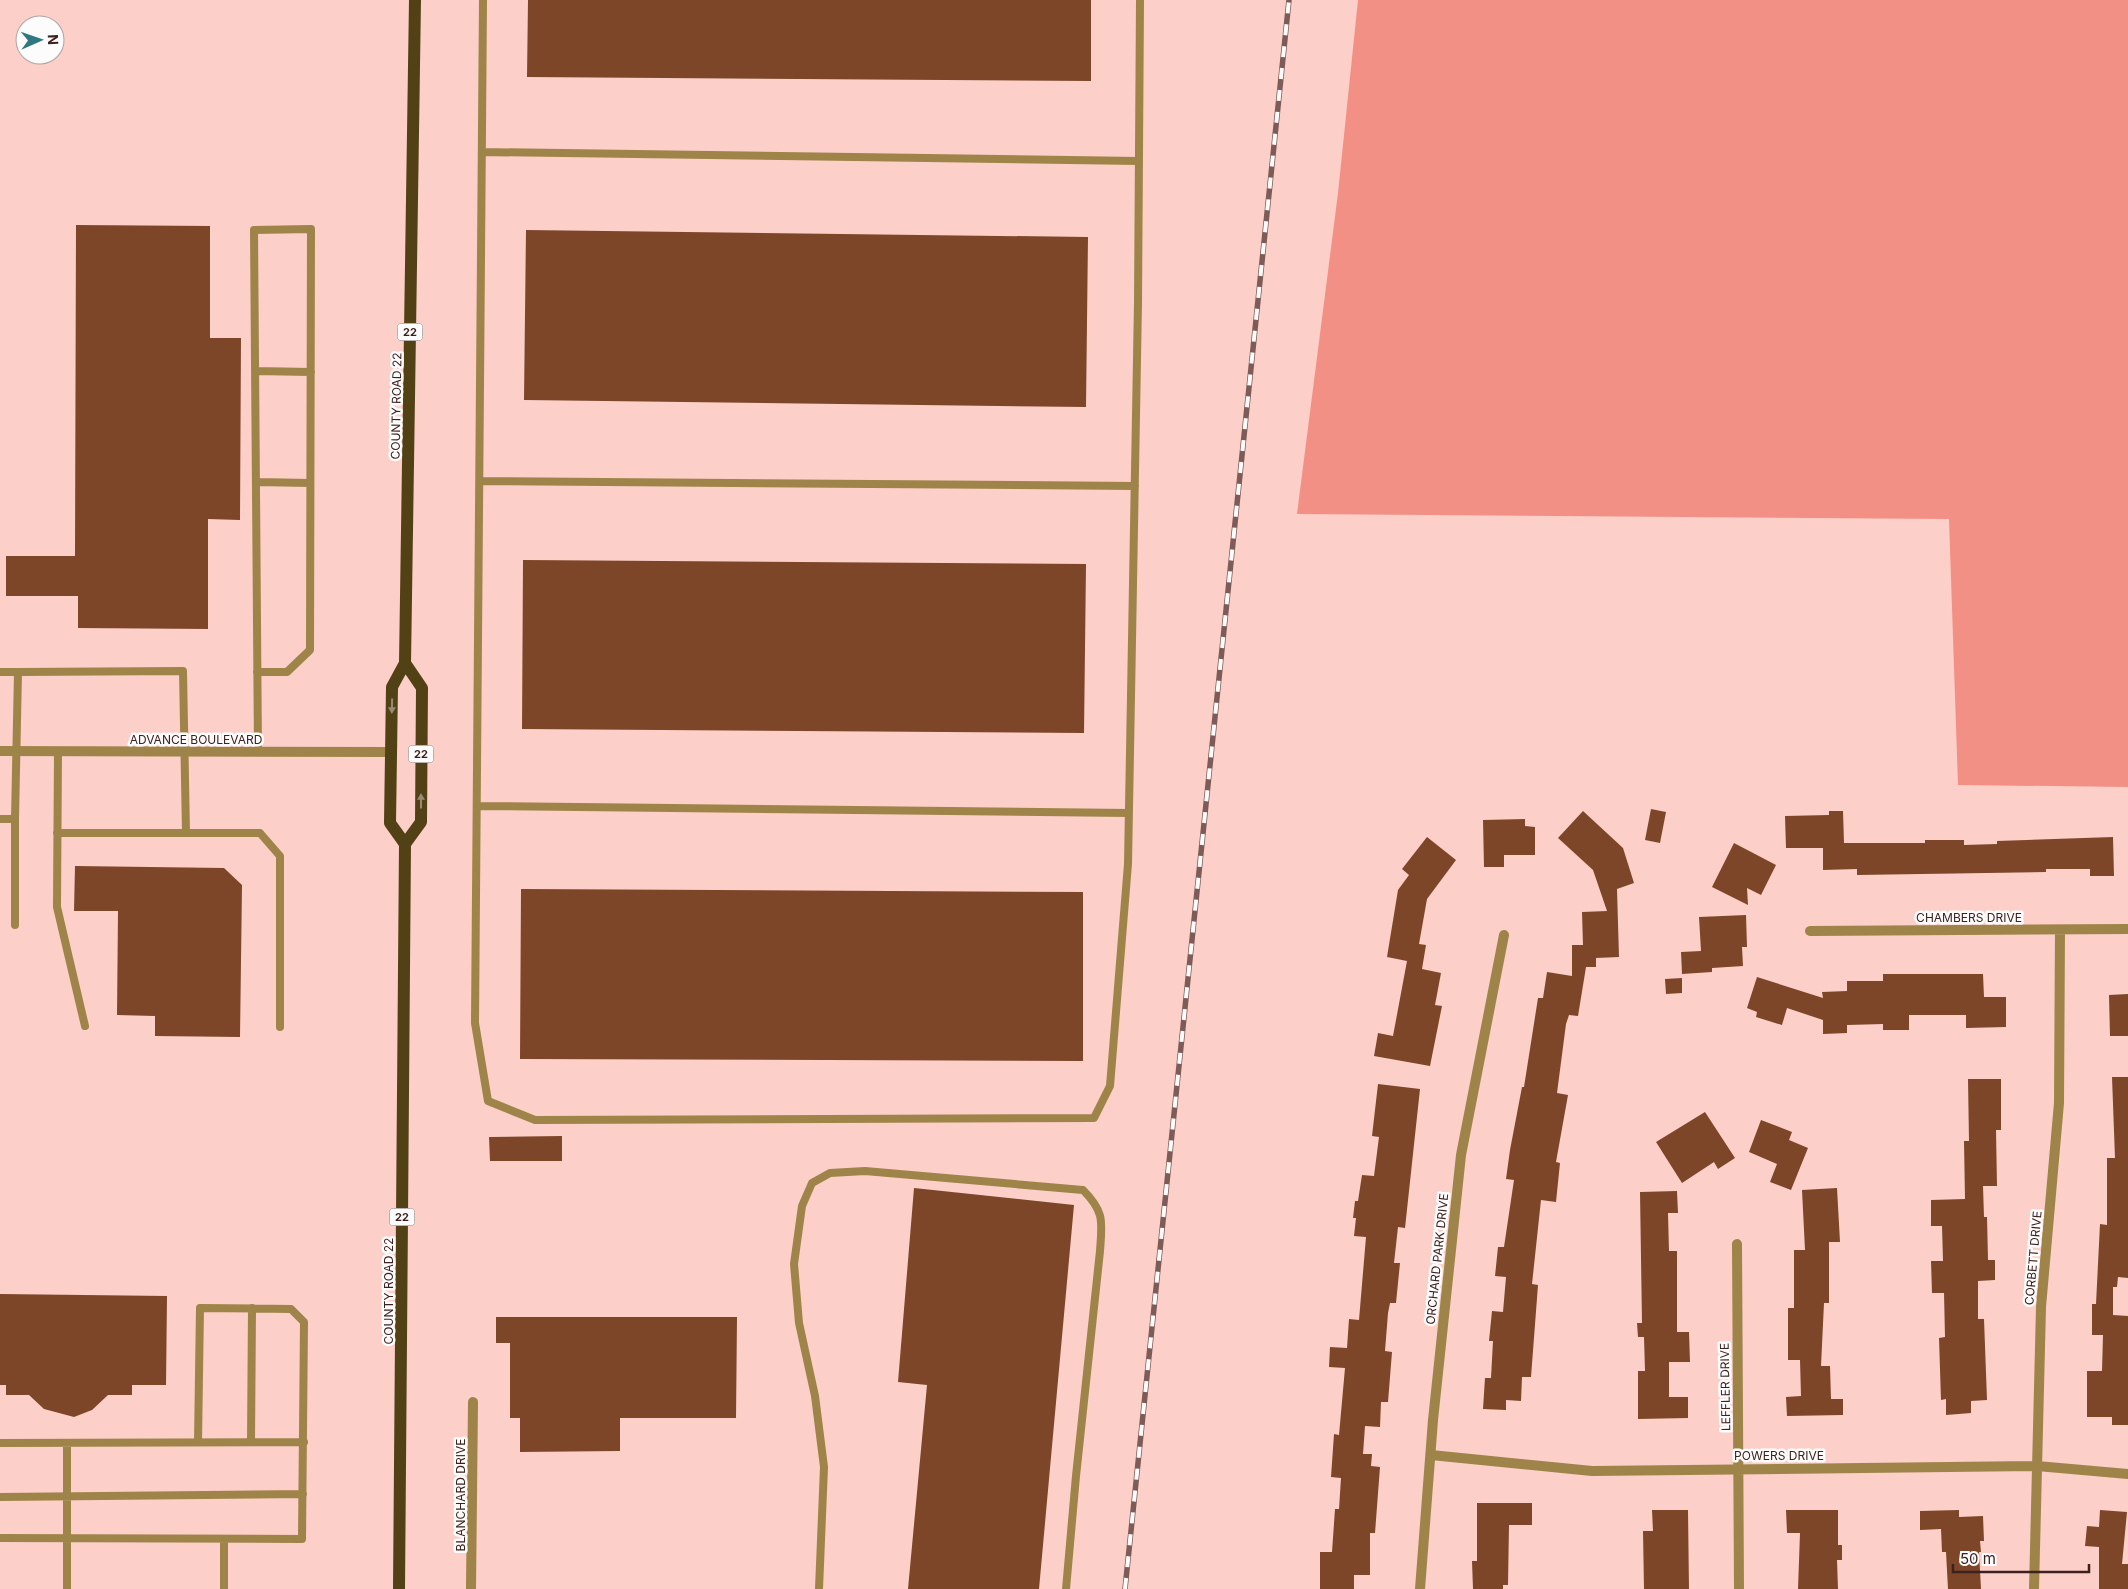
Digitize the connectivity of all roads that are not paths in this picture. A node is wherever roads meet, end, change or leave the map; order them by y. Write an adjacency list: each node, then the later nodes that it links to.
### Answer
1 (416, 0): 12 (main road, COUNTY ROAD 22 / 22)
2 (483, 0): 4 (lane)
3 (1140, 0): 5 (lane)
4 (482, 152): 5 (lane); 8 (lane)
5 (1139, 162): 11 (lane)
6 (255, 372): 7 (lane); 7 (lane); 9 (lane)
7 (310, 372): 10 (lane)
8 (480, 481): 11 (lane); 22 (lane)
9 (256, 482): 10 (lane); 15 (lane)
10 (310, 483): 15 (lane)
11 (1135, 486): 23 (lane)
12 (405, 663): 21 (main road, COUNTY ROAD 22 / 22, one-way to 21); 28 (main road, 22, one-way to 12)
13 (0, 672): 14 (lane)
14 (18, 672): 17 (lane); 19 (lane)
15 (257, 672): 20 (lane)
16 (0, 751): 17 (street, ADVANCE BOULEVARD)
17 (17, 751): 18 (street, ADVANCE BOULEVARD); 25 (lane)
18 (58, 751): 19 (street, ADVANCE BOULEVARD); 26 (lane)
19 (184, 752): 20 (street, ADVANCE BOULEVARD); 27 (lane)
20 (258, 752): 21 (street, ADVANCE BOULEVARD)
21 (391, 752): 28 (main road, COUNTY ROAD 22 / 22)
22 (477, 806): 23 (lane); 23 (lane)
23 (1129, 813)
24 (0, 819): 25 (lane)
25 (15, 819): 29 (lane)
26 (58, 833): 27 (lane); 34 (lane)
27 (186, 833): 35 (lane)
28 (405, 844): 56 (main road, COUNTY ROAD 22 / 22)
29 (15, 926)
30 (2128, 929): 31 (street, CHAMBERS DRIVE)
31 (2060, 930): 32 (street, CHAMBERS DRIVE); 45 (street, CORBETT DRIVE)
32 (1810, 931)
33 (1504, 935): 44 (street, ORCHARD PARK DRIVE)
34 (85, 1026)
35 (280, 1027)
36 (1737, 1244): 46 (street, LEFFLER DRIVE)
37 (252, 1308): 39 (lane); 40 (lane); 41 (lane)
38 (473, 1402): 57 (street, BLANCHARD DRIVE)
39 (251, 1441): 40 (lane); 41 (lane)
40 (198, 1442): 43 (lane)
41 (304, 1442): 48 (lane)
42 (0, 1443): 43 (lane)
43 (67, 1443): 50 (lane)
44 (1431, 1455): 46 (street, POWERS DRIVE); 60 (street, ORCHARD PARK DRIVE)
45 (2036, 1466): 46 (street, POWERS DRIVE); 47 (street, POWERS DRIVE); 62 (street, CORBETT DRIVE)
46 (1739, 1468): 61 (street, LEFFLER DRIVE)
47 (2128, 1474)
48 (303, 1494): 50 (lane); 53 (lane)
49 (0, 1497): 50 (lane)
50 (67, 1497): 52 (lane)
51 (0, 1538): 52 (lane)
52 (67, 1538): 53 (lane); 54 (lane)
53 (224, 1540): 55 (lane)
54 (67, 1589)
55 (224, 1589)
56 (399, 1589)
57 (471, 1589)
58 (819, 1589): 59 (lane)
59 (1066, 1589)
60 (1420, 1589)
61 (1740, 1589)
62 (2034, 1589)

